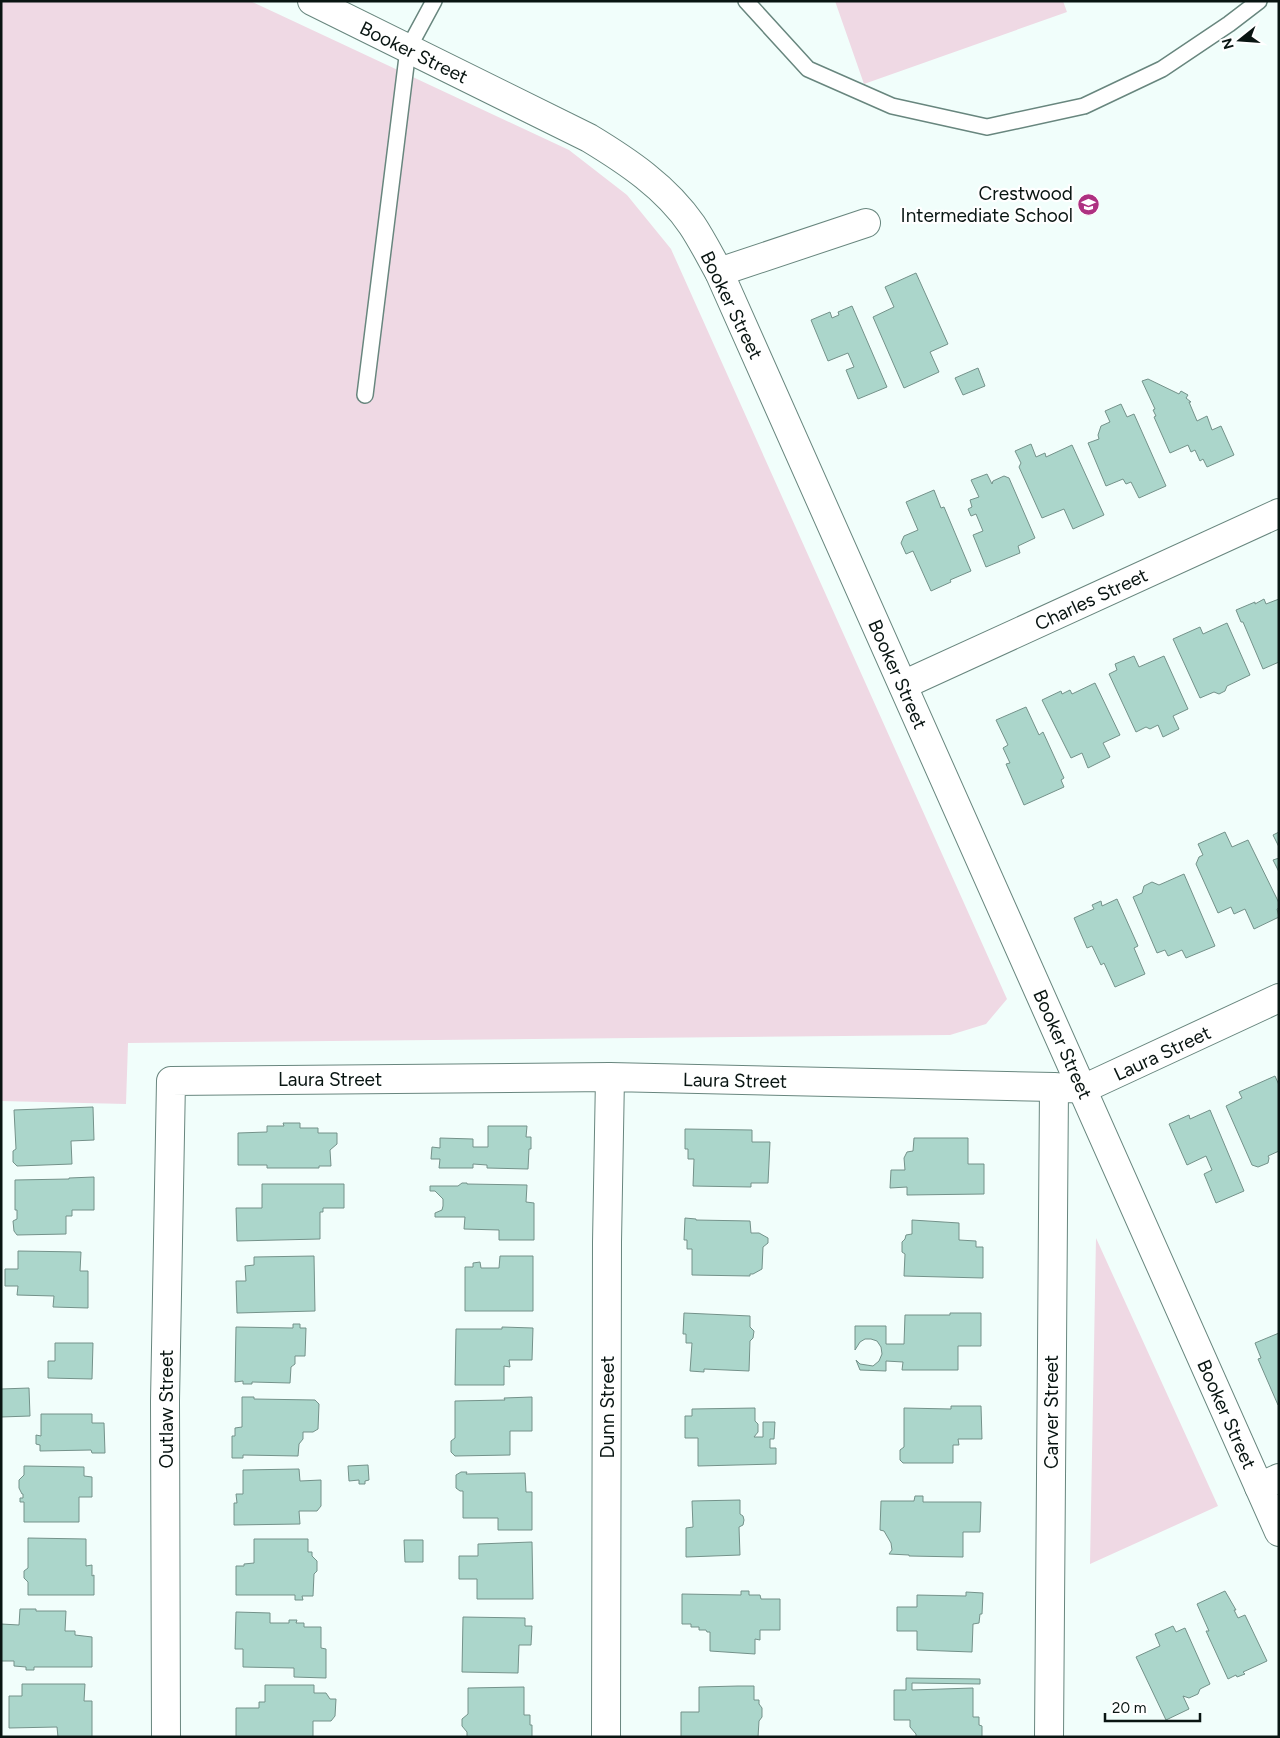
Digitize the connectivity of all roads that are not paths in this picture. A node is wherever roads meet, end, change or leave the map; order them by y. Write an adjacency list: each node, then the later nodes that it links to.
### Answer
1 (312, 1): 5 (street, Booker Street)
2 (434, 1): 5 (lane)
3 (746, 1): 4 (lane)
4 (1259, 1)
5 (408, 48): 7 (street, Booker Street); 8 (lane)
6 (866, 223): 7 (street)
7 (719, 272): 10 (street, Booker Street)
8 (365, 395)
9 (1279, 513): 10 (street, Charles Street)
10 (904, 685): 15 (street, Booker Street)
11 (1279, 998): 15 (street, Laura Street)
12 (610, 1077): 13 (street, Laura Street); 14 (street, Laura Street); 19 (street, Dunn Street)
13 (171, 1081): 18 (street, Outlaw Street)
14 (1054, 1087): 15 (street, Laura Street); 20 (street, Carver Street)
15 (1083, 1090): 16 (street, Booker Street)
16 (1269, 1483): 17 (street, Booker Street)
17 (1279, 1532)
18 (166, 1737)
19 (606, 1737)
20 (1049, 1737)

